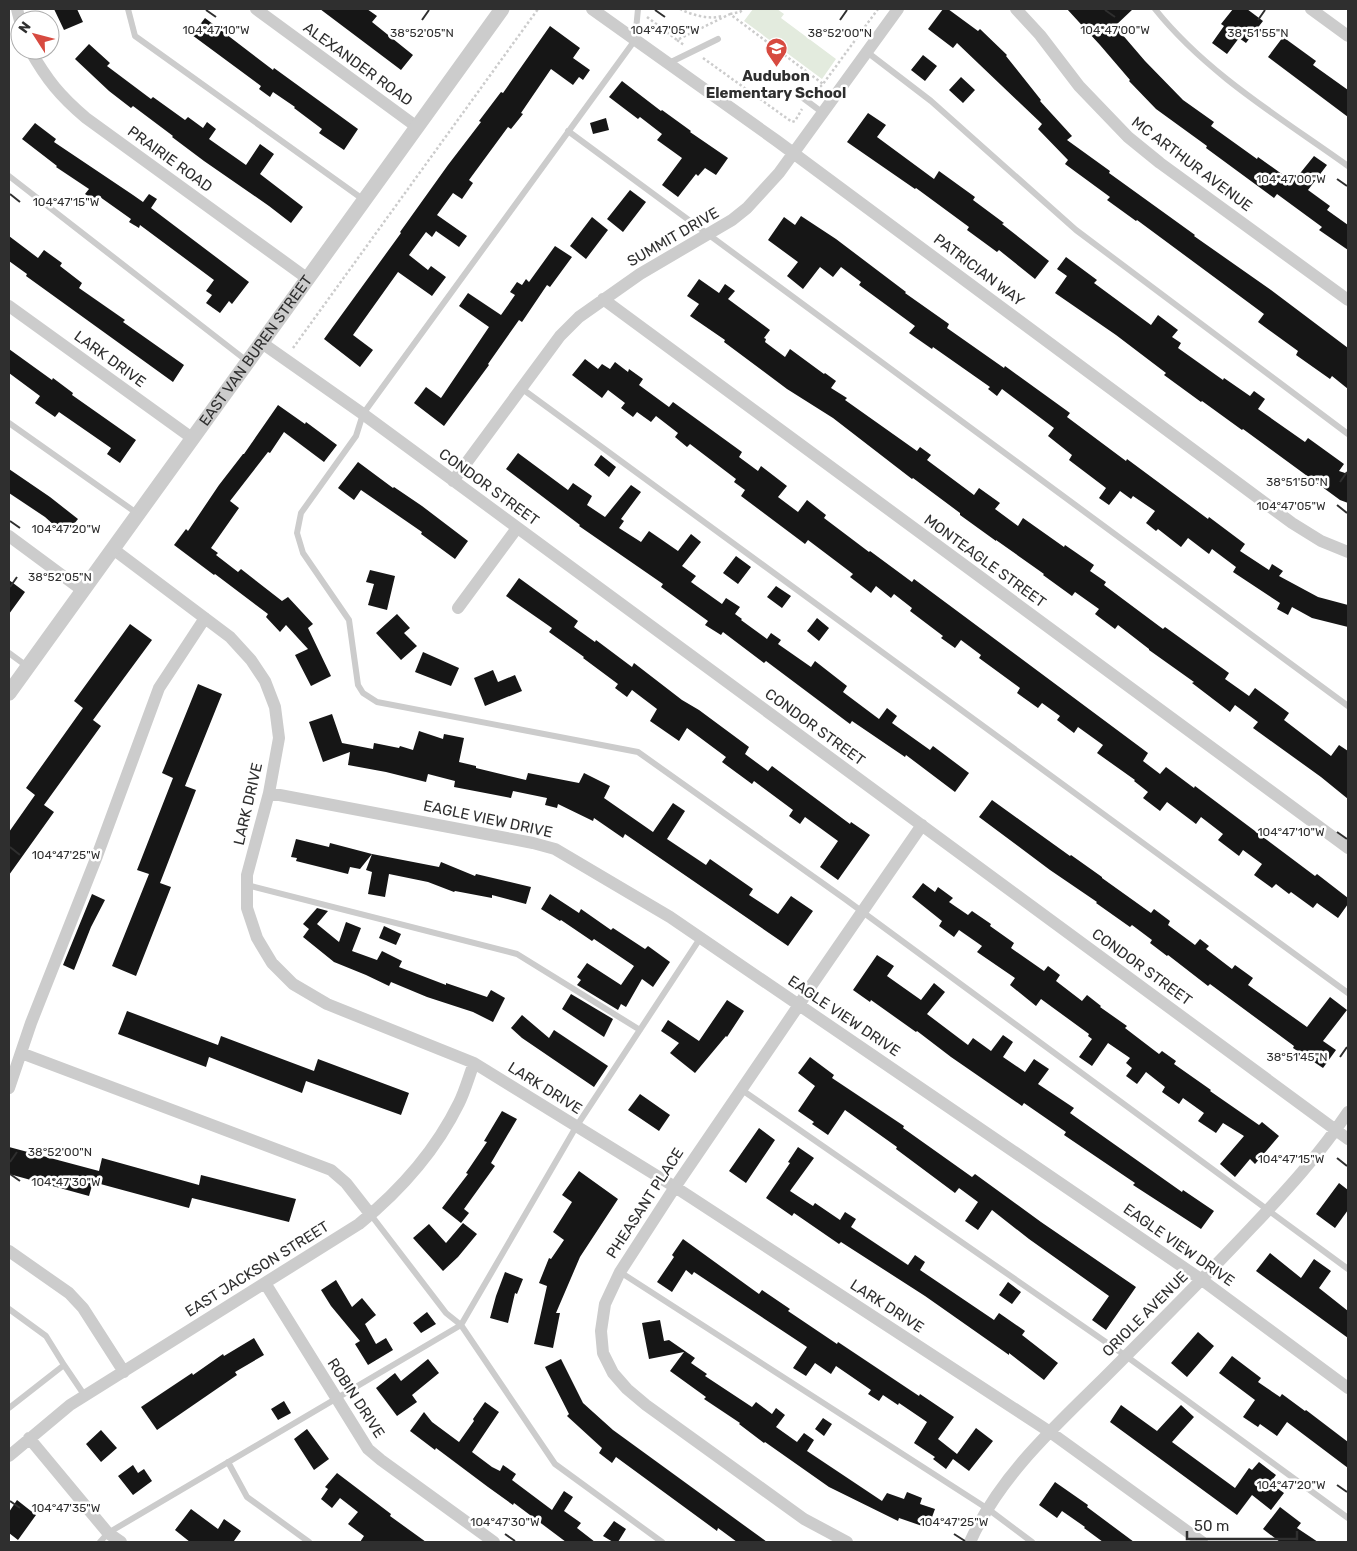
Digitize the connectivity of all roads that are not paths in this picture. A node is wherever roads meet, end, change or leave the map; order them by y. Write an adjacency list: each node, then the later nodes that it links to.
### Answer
1 (128, 9): 23 (lane)
2 (256, 9): 18 (street, ALEXANDER ROAD)
3 (502, 9): 18 (street, EAST VAN BUREN STREET)
4 (592, 9): 12 (street, PATRICIAN WAY)
5 (638, 9): 12 (lane)
6 (898, 9): 13 (street, SUMMIT DRIVE)
7 (1016, 9): 27 (street, MC ARTHUR AVENUE)
8 (1156, 9): 21 (lane)
9 (1311, 9): 10 (street)
10 (1348, 36)
11 (718, 39): 15 (lane)
12 (635, 40): 15 (street, PATRICIAN WAY); 19 (lane)
13 (867, 52): 17 (street, SUMMIT DRIVE); 34 (lane)
14 (36, 60): 25 (street, PRAIRIE ROAD)
15 (669, 63): 20 (street, PATRICIAN WAY)
16 (806, 100): 17 (lane)
17 (823, 113): 20 (street, SUMMIT DRIVE)
18 (417, 126): 23 (street, EAST VAN BUREN STREET)
19 (568, 131): 24 (lane); 32 (lane)
20 (793, 153): 24 (street, SUMMIT DRIVE); 41 (street, PATRICIAN WAY)
21 (1348, 166)
22 (9, 176): 30 (lane)
23 (364, 200): 25 (street, EAST VAN BUREN STREET)
24 (709, 235): 26 (street, SUMMIT DRIVE); 48 (lane)
25 (308, 278): 29 (street, EAST VAN BUREN STREET)
26 (603, 299): 31 (street, SUMMIT DRIVE); 51 (street, MONTEAGLE STREET)
27 (1348, 300)
28 (9, 306): 35 (street, LARK DRIVE)
29 (262, 342): 30 (street, EAST VAN BUREN STREET); 32 (street, CONDOR STREET)
30 (248, 362): 35 (street, EAST VAN BUREN STREET)
31 (522, 388): 36 (street, SUMMIT DRIVE); 55 (lane)
32 (363, 414): 36 (street, CONDOR STREET); 53 (lane)
33 (9, 423): 37 (lane)
34 (1348, 434)
35 (192, 438): 37 (street, EAST VAN BUREN STREET)
36 (453, 481): 38 (street, CONDOR STREET)
37 (138, 514): 40 (street, EAST VAN BUREN STREET)
38 (517, 528): 43 (street); 50 (street, CONDOR STREET)
39 (9, 536): 42 (street)
40 (113, 549): 42 (street, EAST VAN BUREN STREET); 44 (street, LARK DRIVE)
41 (1348, 552)
42 (82, 590): 46 (street, EAST VAN BUREN STREET)
43 (458, 608)
44 (205, 618): 49 (street, LARK DRIVE); 58 (street)
45 (9, 653): 46 (lane)
46 (28, 667): 47 (street, EAST VAN BUREN STREET)
47 (9, 692)
48 (1348, 706)
49 (269, 793): 52 (street, LARK DRIVE); 54 (street, EAGLE VIEW DRIVE)
50 (922, 825): 53 (street, PHEASANT PLACE); 64 (street, CONDOR STREET)
51 (1348, 848)
52 (247, 885): 57 (lane); 59 (street, LARK DRIVE)
53 (862, 912): 56 (street, PHEASANT PLACE); 67 (lane)
54 (701, 937): 56 (street, EAGLE VIEW DRIVE); 57 (lane)
55 (1348, 993)
56 (799, 1006): 61 (street, PHEASANT PLACE); 72 (street, EAGLE VIEW DRIVE)
57 (640, 1030): 63 (lane)
58 (21, 1053): 60 (street); 68 (street)
59 (474, 1063): 63 (street, LARK DRIVE); 68 (street, EAST JACKSON STREET)
60 (9, 1088)
61 (742, 1090): 66 (street, PHEASANT PLACE); 76 (lane)
62 (1348, 1112): 64 (street, ORIOLE AVENUE)
63 (576, 1127): 66 (street, LARK DRIVE); 75 (lane)
64 (1336, 1130): 65 (street, CONDOR STREET); 67 (street, ORIOLE AVENUE)
65 (1348, 1138)
66 (675, 1187): 71 (street, PHEASANT PLACE); 83 (street, LARK DRIVE)
67 (1268, 1210): 70 (lane); 72 (street, ORIOLE AVENUE)
68 (371, 1215): 73 (street, EAST JACKSON STREET); 75 (lane)
69 (9, 1251): 78 (street)
70 (1348, 1269)
71 (620, 1272): 87 (lane); 94 (street, PHEASANT PLACE)
72 (1202, 1280): 76 (street, ORIOLE AVENUE); 79 (street, EAGLE VIEW DRIVE)
73 (265, 1283): 78 (street, EAST JACKSON STREET); 81 (street, ROBIN DRIVE)
74 (9, 1309): 77 (lane)
75 (461, 1325): 81 (lane); 93 (lane)
76 (1126, 1356): 83 (street, ORIOLE AVENUE); 88 (lane)
77 (64, 1365): 80 (lane); 82 (lane)
78 (124, 1372): 80 (street, EAST JACKSON STREET)
79 (1348, 1388)
80 (85, 1396): 84 (street, EAST JACKSON STREET)
81 (336, 1398): 86 (lane); 92 (street, ROBIN DRIVE)
82 (9, 1408)
83 (1050, 1432): 87 (street, ORIOLE AVENUE); 97 (street, LARK DRIVE)
84 (29, 1438): 85 (street, EAST JACKSON STREET); 89 (street)
85 (9, 1456)
86 (228, 1462): 89 (lane); 91 (lane)
87 (988, 1508): 95 (street, ORIOLE AVENUE); 96 (lane)
88 (1348, 1518)
89 (104, 1538): 90 (street)
90 (121, 1542)
91 (309, 1542)
92 (494, 1542)
93 (662, 1542)
94 (847, 1542)
95 (970, 1542)
96 (1032, 1542)
97 (1202, 1542)

